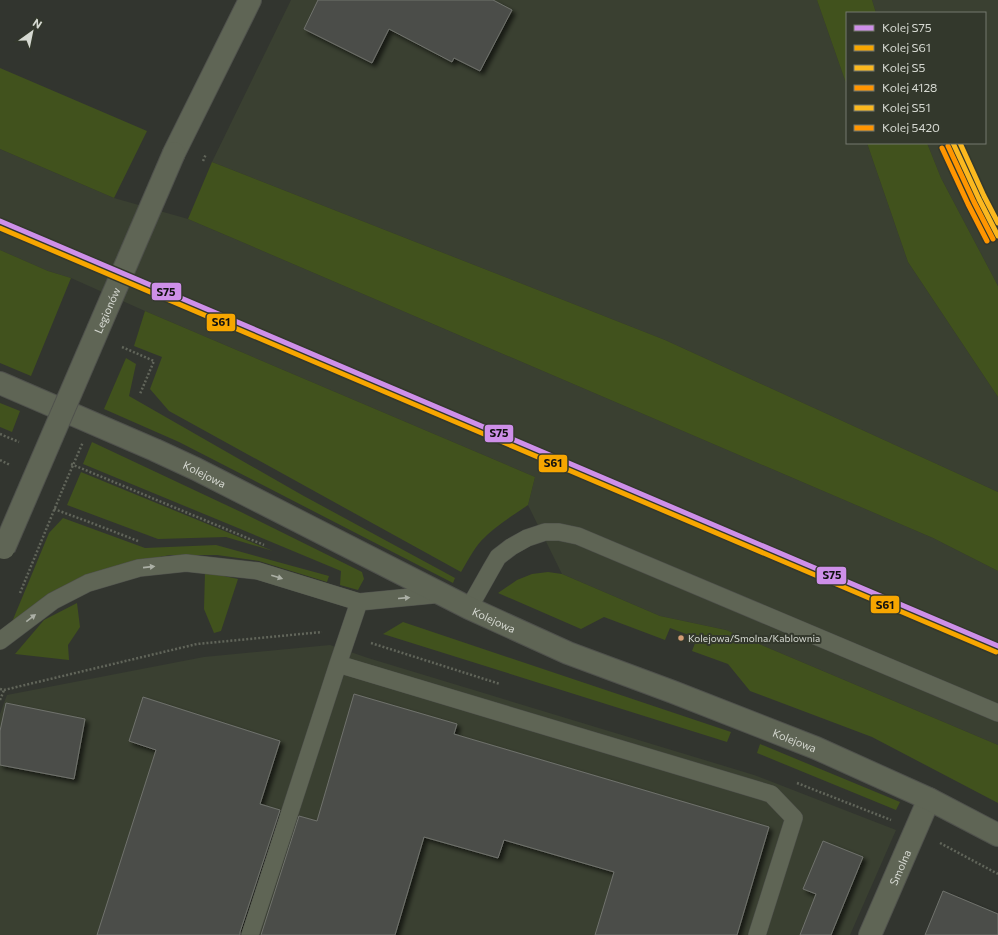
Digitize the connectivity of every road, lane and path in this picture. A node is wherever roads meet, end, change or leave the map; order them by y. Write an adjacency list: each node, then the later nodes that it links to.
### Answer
1 (250, 0): 14 (street, Legionów, bridge)
2 (122, 347): 4 (path)
3 (0, 383): 15 (street, Kolejowa)
4 (140, 394)
5 (0, 434): 6 (path)
6 (22, 444)
7 (0, 460): 9 (path)
8 (65, 462): 13 (path)
9 (10, 464)
10 (64, 486): 11 (path)
11 (54, 509): 12 (path); 16 (path)
12 (89, 522)
13 (268, 546)
14 (2, 553)
15 (442, 594): 17 (lane, one-way to 15); 18 (street, Kolejowa)
16 (19, 596)
17 (359, 602): 19 (lane); 20 (lane, one-way to 17)
18 (469, 608): 25 (lane); 26 (street, Kolejowa)
19 (347, 636): 21 (lane); 23 (path)
20 (0, 641)
21 (338, 664): 28 (lane); 29 (lane)
22 (0, 689): 23 (path)
23 (4, 690): 24 (path)
24 (0, 700)
25 (998, 713)
26 (928, 799): 27 (street, Kolejowa); 30 (street, Smolna)
27 (998, 835)
28 (250, 935)
29 (757, 935)
30 (870, 935)

